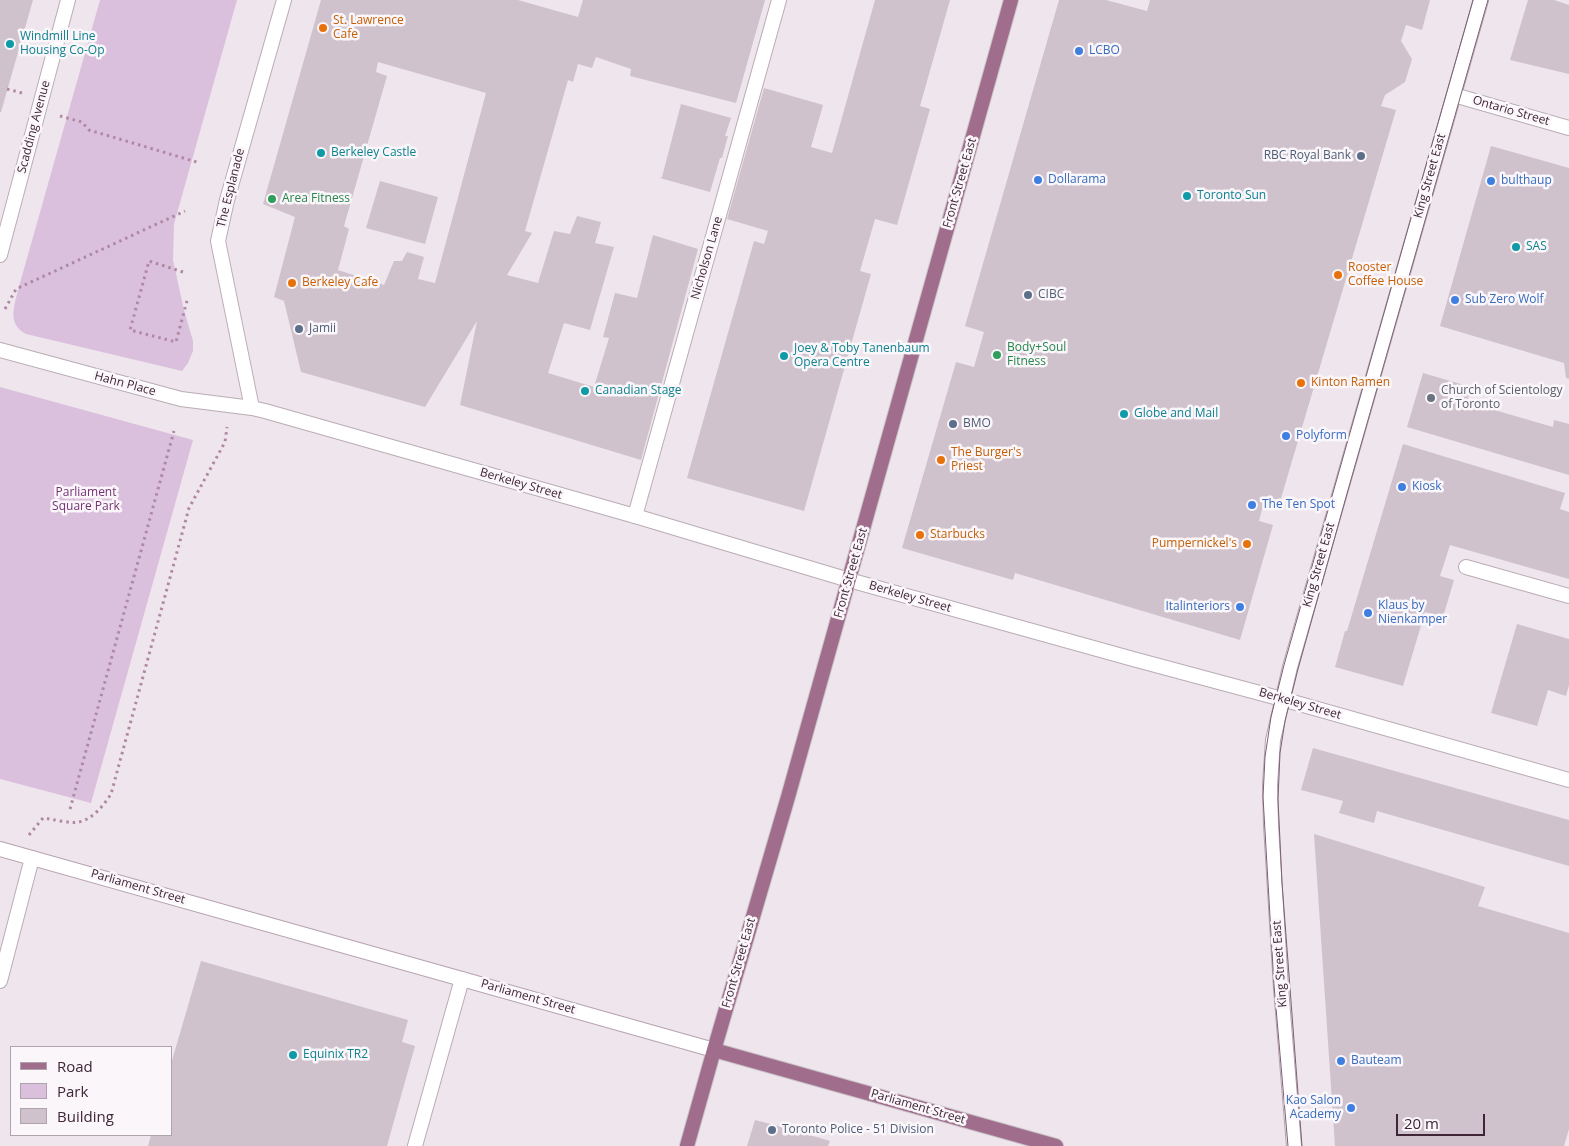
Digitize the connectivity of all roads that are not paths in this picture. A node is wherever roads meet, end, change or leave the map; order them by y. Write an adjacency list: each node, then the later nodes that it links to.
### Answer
1 (68, 0): 8 (street, Scadding Avenue)
2 (284, 0): 10 (street, The Esplanade)
3 (779, 0): 11 (street, Nicholson Lane)
4 (1011, 0): 13 (main road, Front Street East)
5 (1481, 0): 6 (street, King Street East)
6 (1454, 95): 7 (street, Ontario Street); 15 (street, King Street East)
7 (1569, 128)
8 (0, 255)
9 (0, 350): 10 (street, Hahn Place)
10 (252, 408): 11 (street, Berkeley Street)
11 (635, 516): 13 (street, Berkeley Street)
12 (1466, 567): 14 (street)
13 (849, 580): 15 (street, Berkeley Street); 21 (main road, Front Street East)
14 (1569, 596)
15 (1282, 699): 16 (street, Berkeley Street); 26 (street, King Street East)
16 (1569, 780)
17 (0, 848): 18 (street, Parliament Street)
18 (32, 858): 19 (street, Parliament Street); 20 (street)
19 (462, 978): 21 (street, Parliament Street); 23 (street)
20 (0, 981)
21 (714, 1050): 22 (main road, Parliament Street); 24 (main road, Front Street East)
22 (1037, 1143): 25 (main road, Parliament Street)
23 (415, 1146)
24 (687, 1146)
25 (1056, 1146)
26 (1294, 1146)

